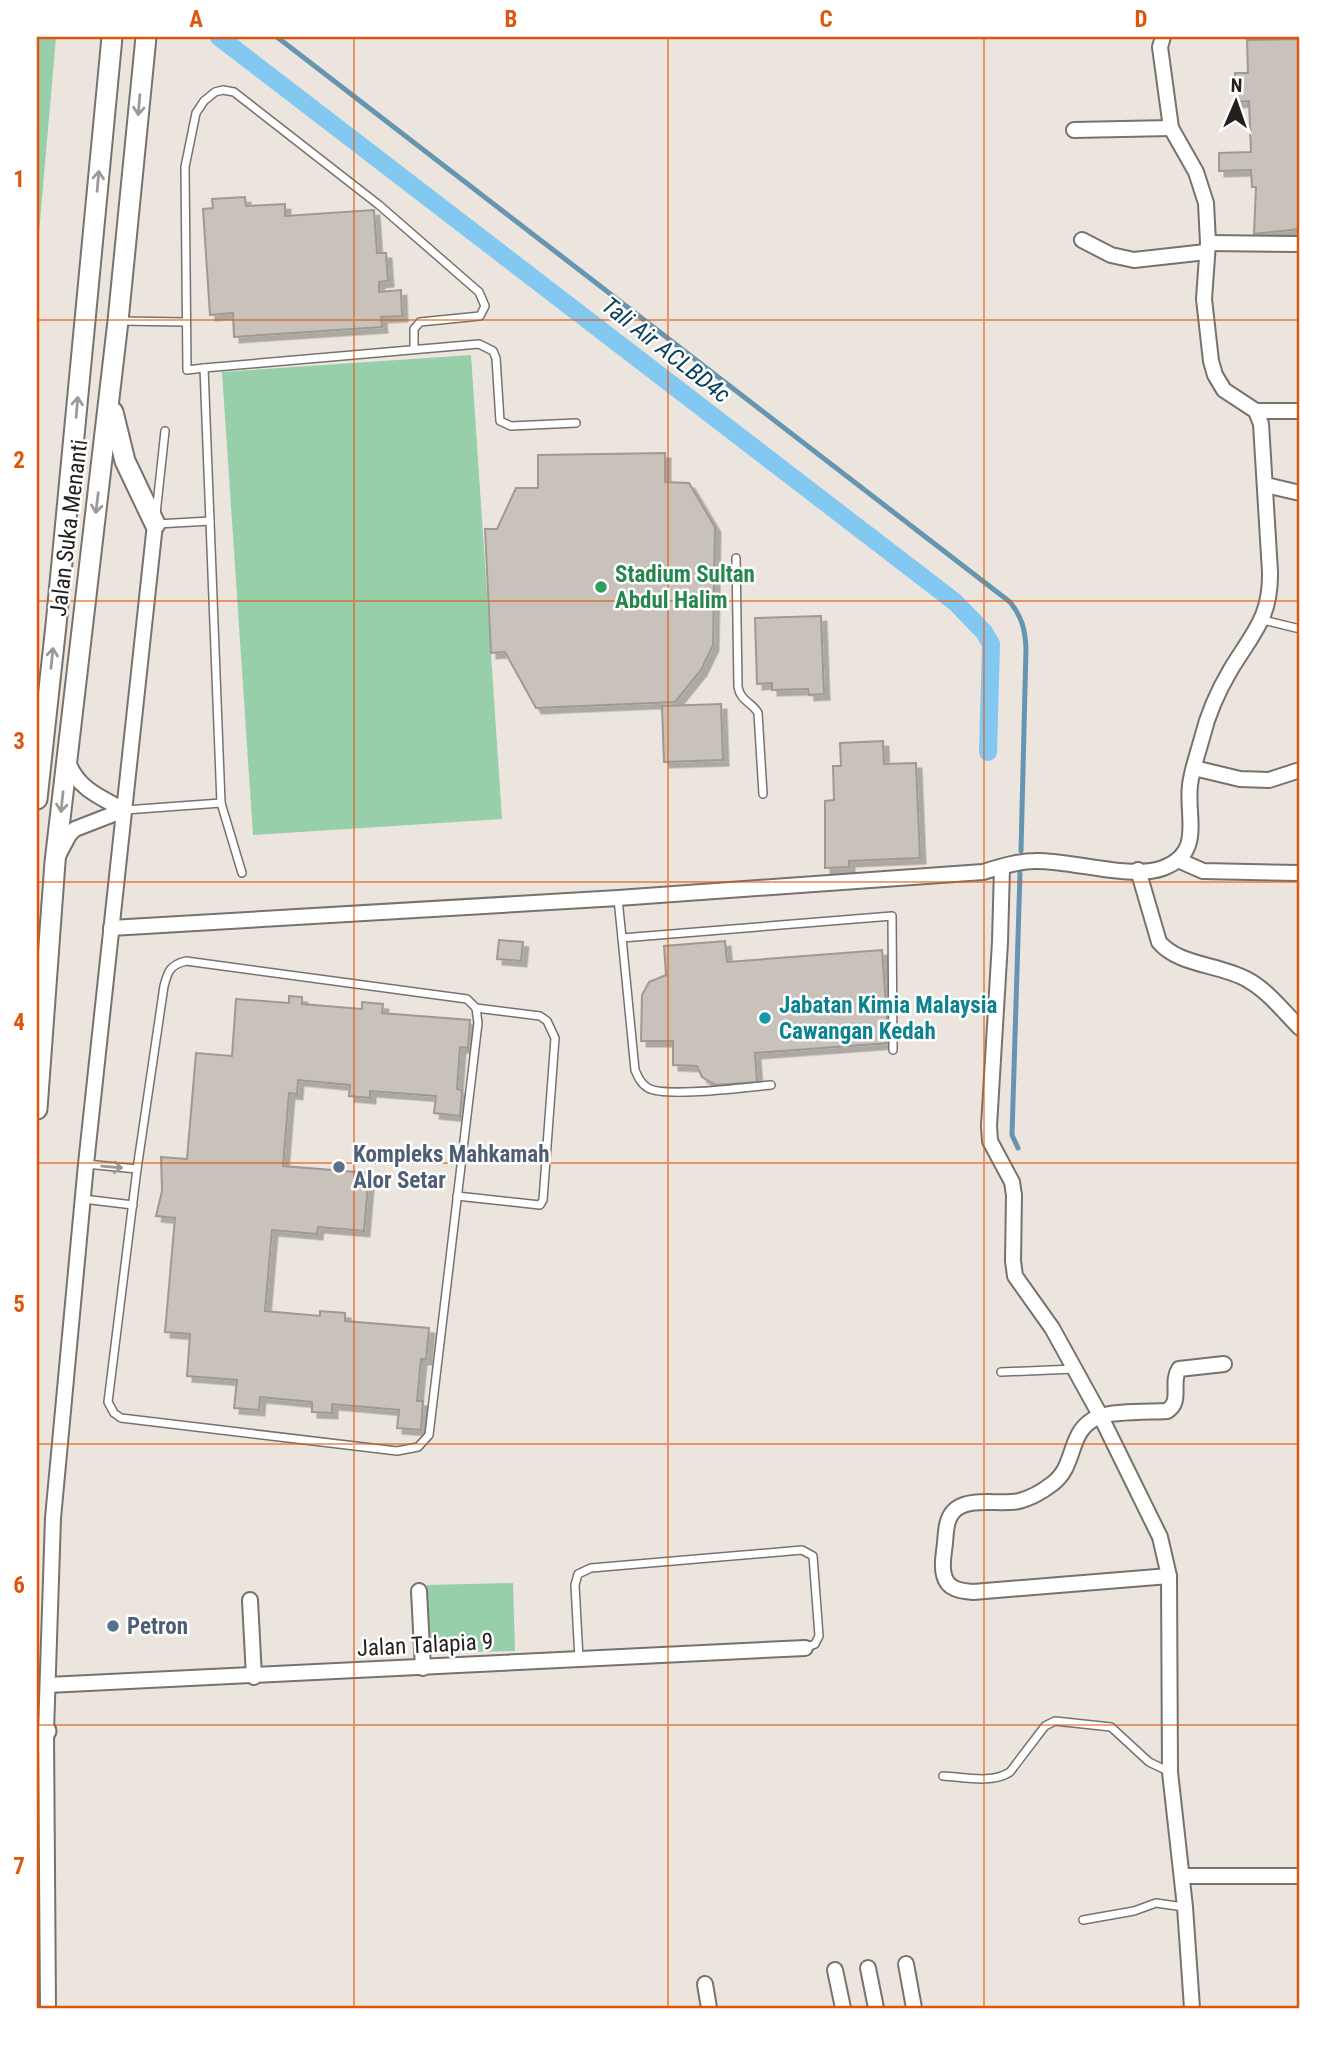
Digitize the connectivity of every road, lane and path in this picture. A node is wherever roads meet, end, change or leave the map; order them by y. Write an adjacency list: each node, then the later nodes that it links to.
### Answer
1 (112, 37): 29 (main road, Jalan Suka Menanti, one-way to 1)
2 (146, 37): 9 (main road, Jalan Suka Menanti, one-way to 9)
3 (1163, 37): 4 (street)
4 (1171, 128): 5 (street); 8 (street)
5 (1074, 130)
6 (1082, 240): 8 (street)
7 (1300, 244): 8 (street)
8 (1207, 247): 14 (street)
9 (118, 321): 10 (lane); 13 (main road, Jalan Suka Menanti)
10 (186, 322): 11 (lane); 12 (lane)
11 (414, 348): 12 (lane); 16 (lane)
12 (204, 368): 20 (lane)
13 (110, 387): 21 (main road); 25 (main road, Jalan Suka Menanti, one-way to 25)
14 (1256, 411): 15 (street); 18 (street)
15 (1300, 411)
16 (576, 423)
17 (165, 432): 21 (lane)
18 (1266, 485): 19 (street); 23 (street)
19 (1300, 493)
20 (210, 522): 21 (lane); 30 (lane)
21 (155, 524): 31 (street)
22 (736, 558): 28 (lane)
23 (1263, 620): 24 (lane); 26 (street)
24 (1300, 629)
25 (66, 758): 31 (street); 33 (main road, Jalan Suka Menanti, one-way to 33)
26 (1194, 768): 27 (street); 32 (street)
27 (1300, 770)
28 (763, 794)
29 (37, 799)
30 (222, 803): 31 (lane); 36 (lane)
31 (124, 810): 33 (street); 39 (street)
32 (1178, 860): 35 (street); 37 (street)
33 (55, 862): 45 (main road, Jalan Suka Menanti)
34 (1002, 867): 35 (street); 38 (street); 52 (street)
35 (1138, 870): 42 (street)
36 (243, 873)
37 (1300, 873)
38 (618, 898): 39 (street); 40 (lane)
39 (111, 928): 46 (street)
40 (622, 938): 43 (lane); 44 (lane)
41 (476, 1008): 47 (lane); 48 (lane); 48 (lane)
42 (1300, 1028)
43 (893, 1050)
44 (771, 1085)
45 (37, 1109)
46 (86, 1164): 47 (lane, one-way to 47); 49 (street)
47 (137, 1169): 50 (lane)
48 (457, 1196): 50 (lane)
49 (83, 1199): 50 (lane); 62 (street)
50 (133, 1205)
51 (1224, 1364): 54 (street)
52 (1074, 1369): 53 (lane); 54 (street)
53 (1001, 1372)
54 (1100, 1415): 55 (street); 55 (street)
55 (1169, 1576): 64 (street)
56 (419, 1591): 60 (street)
57 (250, 1600): 61 (street)
58 (805, 1648): 59 (street, Jalan Talapia 9); 59 (lane)
59 (579, 1660): 60 (street, Jalan Talapia 9)
60 (423, 1668): 61 (street, Jalan Talapia 9)
61 (254, 1677): 62 (street, Jalan Talapia 9)
62 (48, 1685): 63 (street)
63 (42, 1737): 74 (street)
64 (1170, 1772): 65 (lane); 66 (street)
65 (943, 1776)
66 (1182, 1876): 67 (street); 68 (street)
67 (1300, 1876)
68 (1185, 1907): 69 (lane); 79 (street)
69 (1083, 1920)
70 (906, 1964): 78 (street)
71 (868, 1968): 77 (street)
72 (835, 1970): 76 (street)
73 (705, 1984): 75 (street)
74 (48, 2008)
75 (709, 2008)
76 (843, 2008)
77 (876, 2008)
78 (914, 2008)
79 (1192, 2008)

